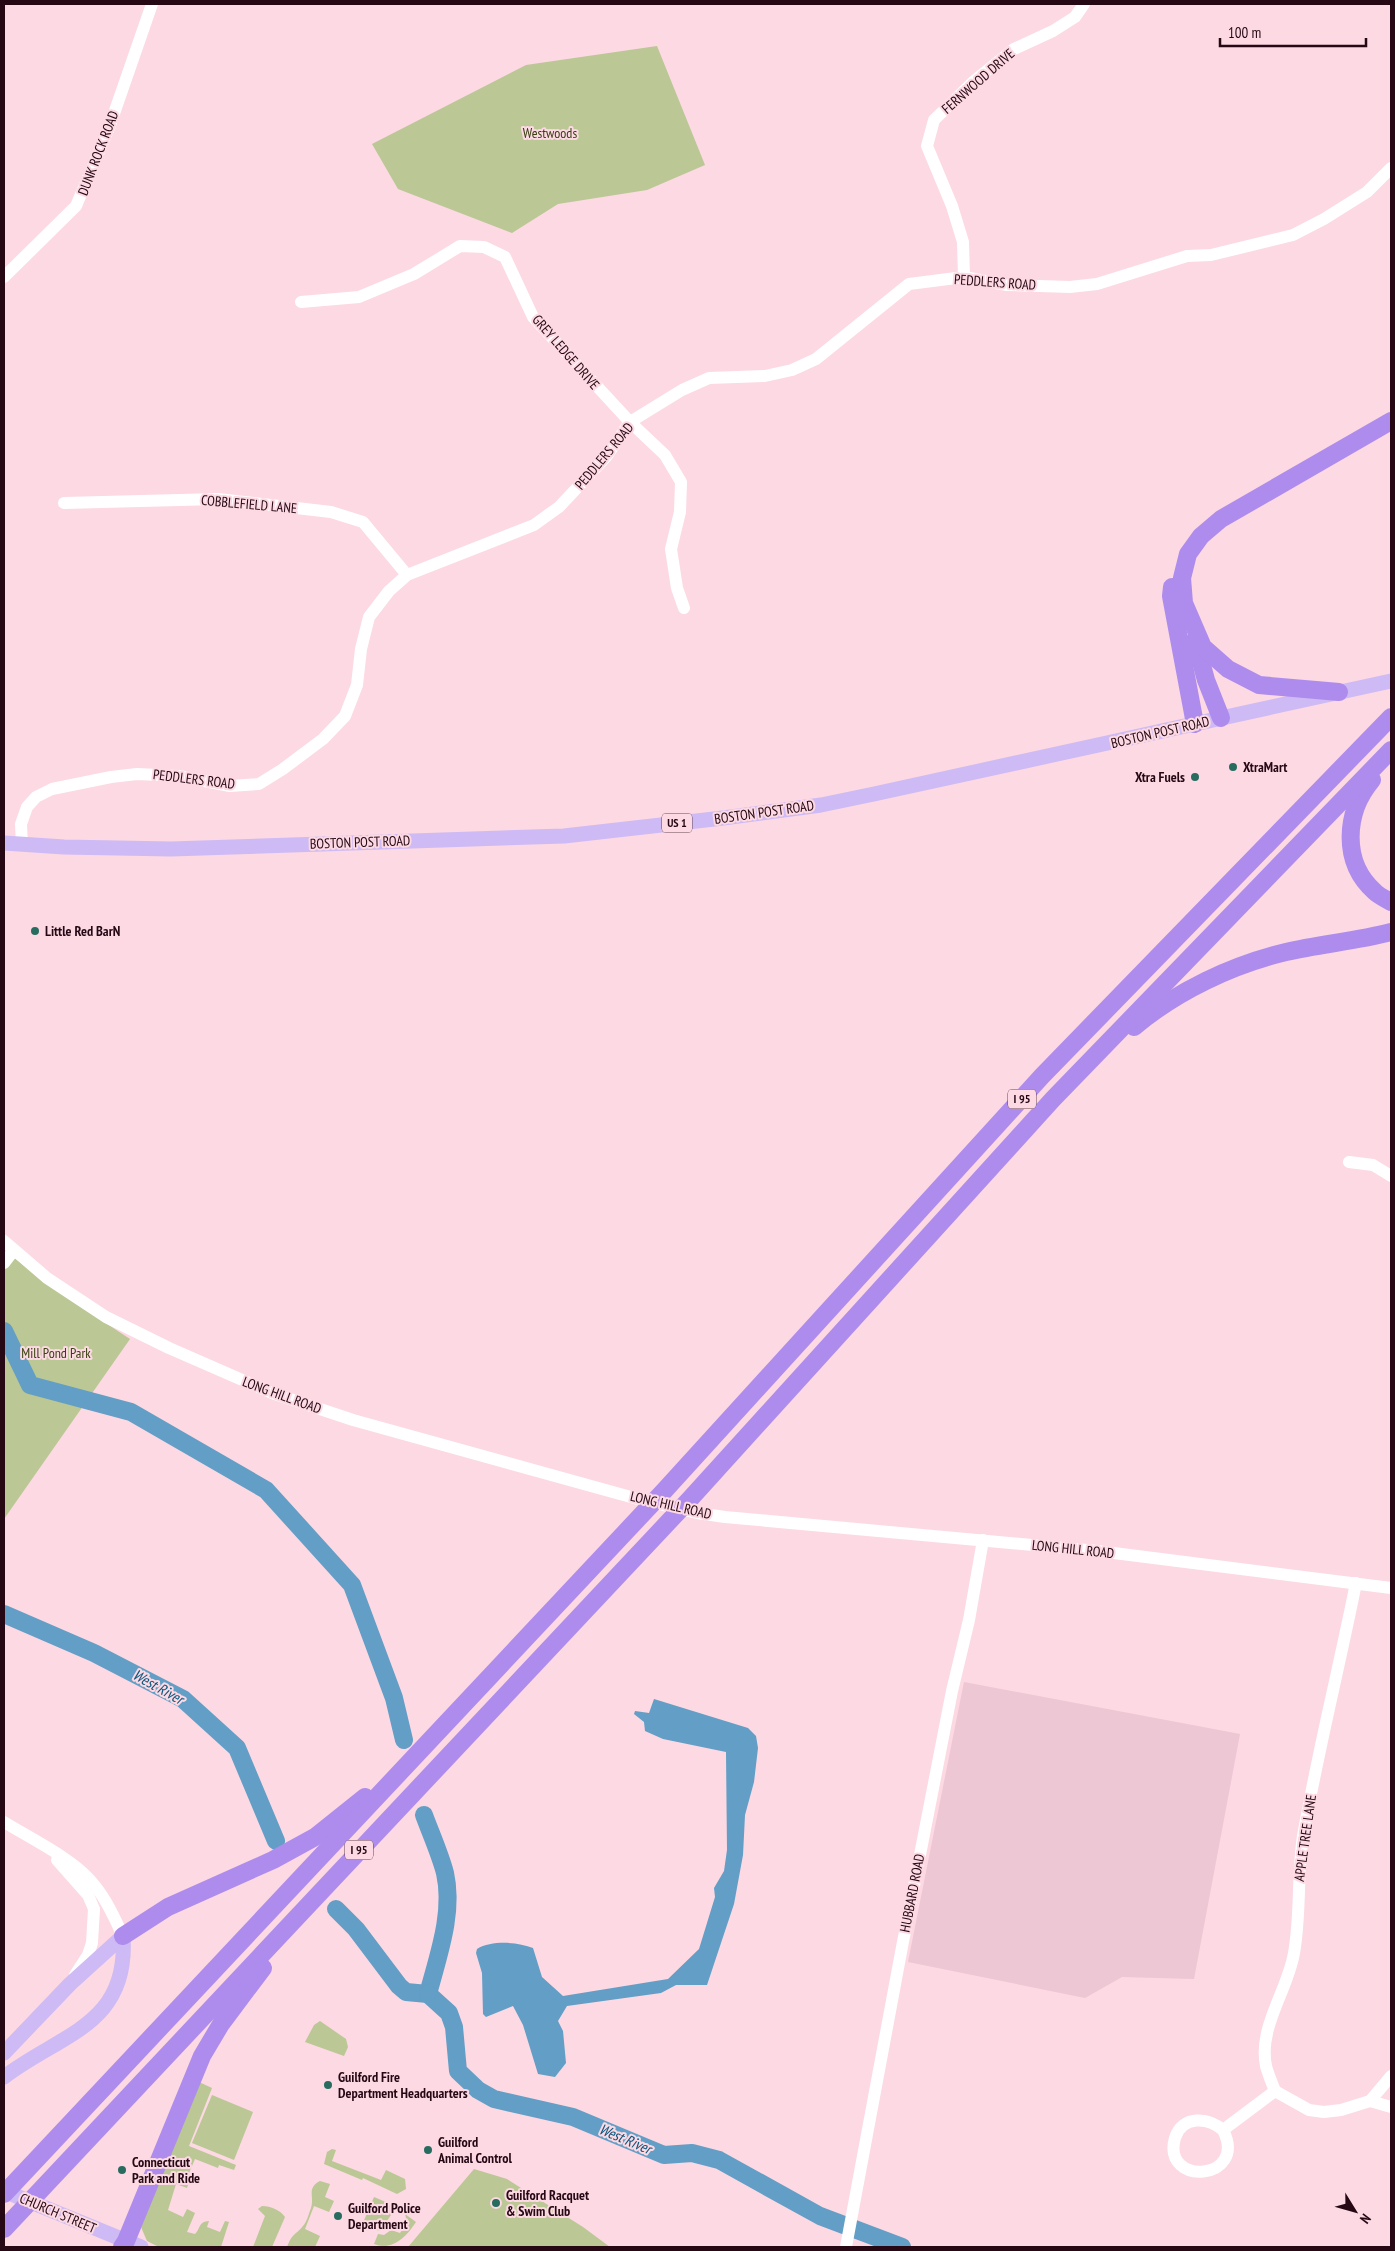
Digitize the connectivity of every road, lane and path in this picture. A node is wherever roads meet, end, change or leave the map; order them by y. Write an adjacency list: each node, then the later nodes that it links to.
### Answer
1 (152, 4): 4 (street, DUNK ROCK ROAD)
2 (1084, 4): 5 (street, FERNWOOD DRIVE)
3 (1391, 168): 5 (street, PEDDLERS ROAD)
4 (4, 277)
5 (964, 277): 8 (street, PEDDLERS ROAD)
6 (301, 302): 8 (street, GREY LEDGE DRIVE)
7 (1391, 410): 18 (highway)
8 (630, 422): 11 (street, PEDDLERS ROAD); 13 (street, GREY LEDGE DRIVE)
9 (1391, 422): 12 (highway)
10 (64, 503): 11 (street, COBBLEFIELD LANE)
11 (407, 575): 22 (street, PEDDLERS ROAD)
12 (1184, 603): 15 (highway); 17 (highway)
13 (684, 608)
14 (1391, 681): 15 (main road, BOSTON POST ROAD / US 1)
15 (1339, 692): 17 (main road, BOSTON POST ROAD / US 1)
16 (1391, 717): 34 (highway, I 95)
17 (1221, 718): 18 (main road, BOSTON POST ROAD / US 1)
18 (1195, 724): 22 (main road, BOSTON POST ROAD / US 1)
19 (1391, 750): 25 (highway, I 95)
20 (1391, 756): 23 (highway)
21 (4, 844): 22 (main road, BOSTON POST ROAD / US 1)
22 (22, 845)
23 (1391, 902)
24 (1391, 932): 25 (highway)
25 (1053, 1099): 37 (highway, I 95)
26 (1350, 1162): 27 (street)
27 (1391, 1176)
28 (4, 1241): 29 (street, LONG HILL ROAD)
29 (14, 1250): 30 (street); 31 (street, LONG HILL ROAD)
30 (4, 1263)
31 (983, 1540): 32 (street, LONG HILL ROAD); 50 (street, HUBBARD ROAD)
32 (1356, 1583): 33 (street, LONG HILL ROAD); 43 (street, APPLE TREE LANE)
33 (1391, 1588)
34 (448, 1720): 38 (highway); 47 (highway, I 95)
35 (4, 1822): 36 (street)
36 (47, 1849): 38 (street); 39 (street)
37 (351, 1858): 48 (highway, I 95); 49 (highway)
38 (123, 1936): 39 (main road); 42 (main road)
39 (70, 1984): 40 (main road)
40 (4, 2053)
41 (1391, 2076): 44 (street)
42 (4, 2077)
43 (1275, 2091): 44 (street); 46 (street)
44 (1370, 2101): 45 (street)
45 (1391, 2107)
46 (1223, 2130): 46 (street)
47 (4, 2192): 49 (main road, CHURCH STREET)
48 (4, 2229)
49 (130, 2245)
50 (846, 2247)

